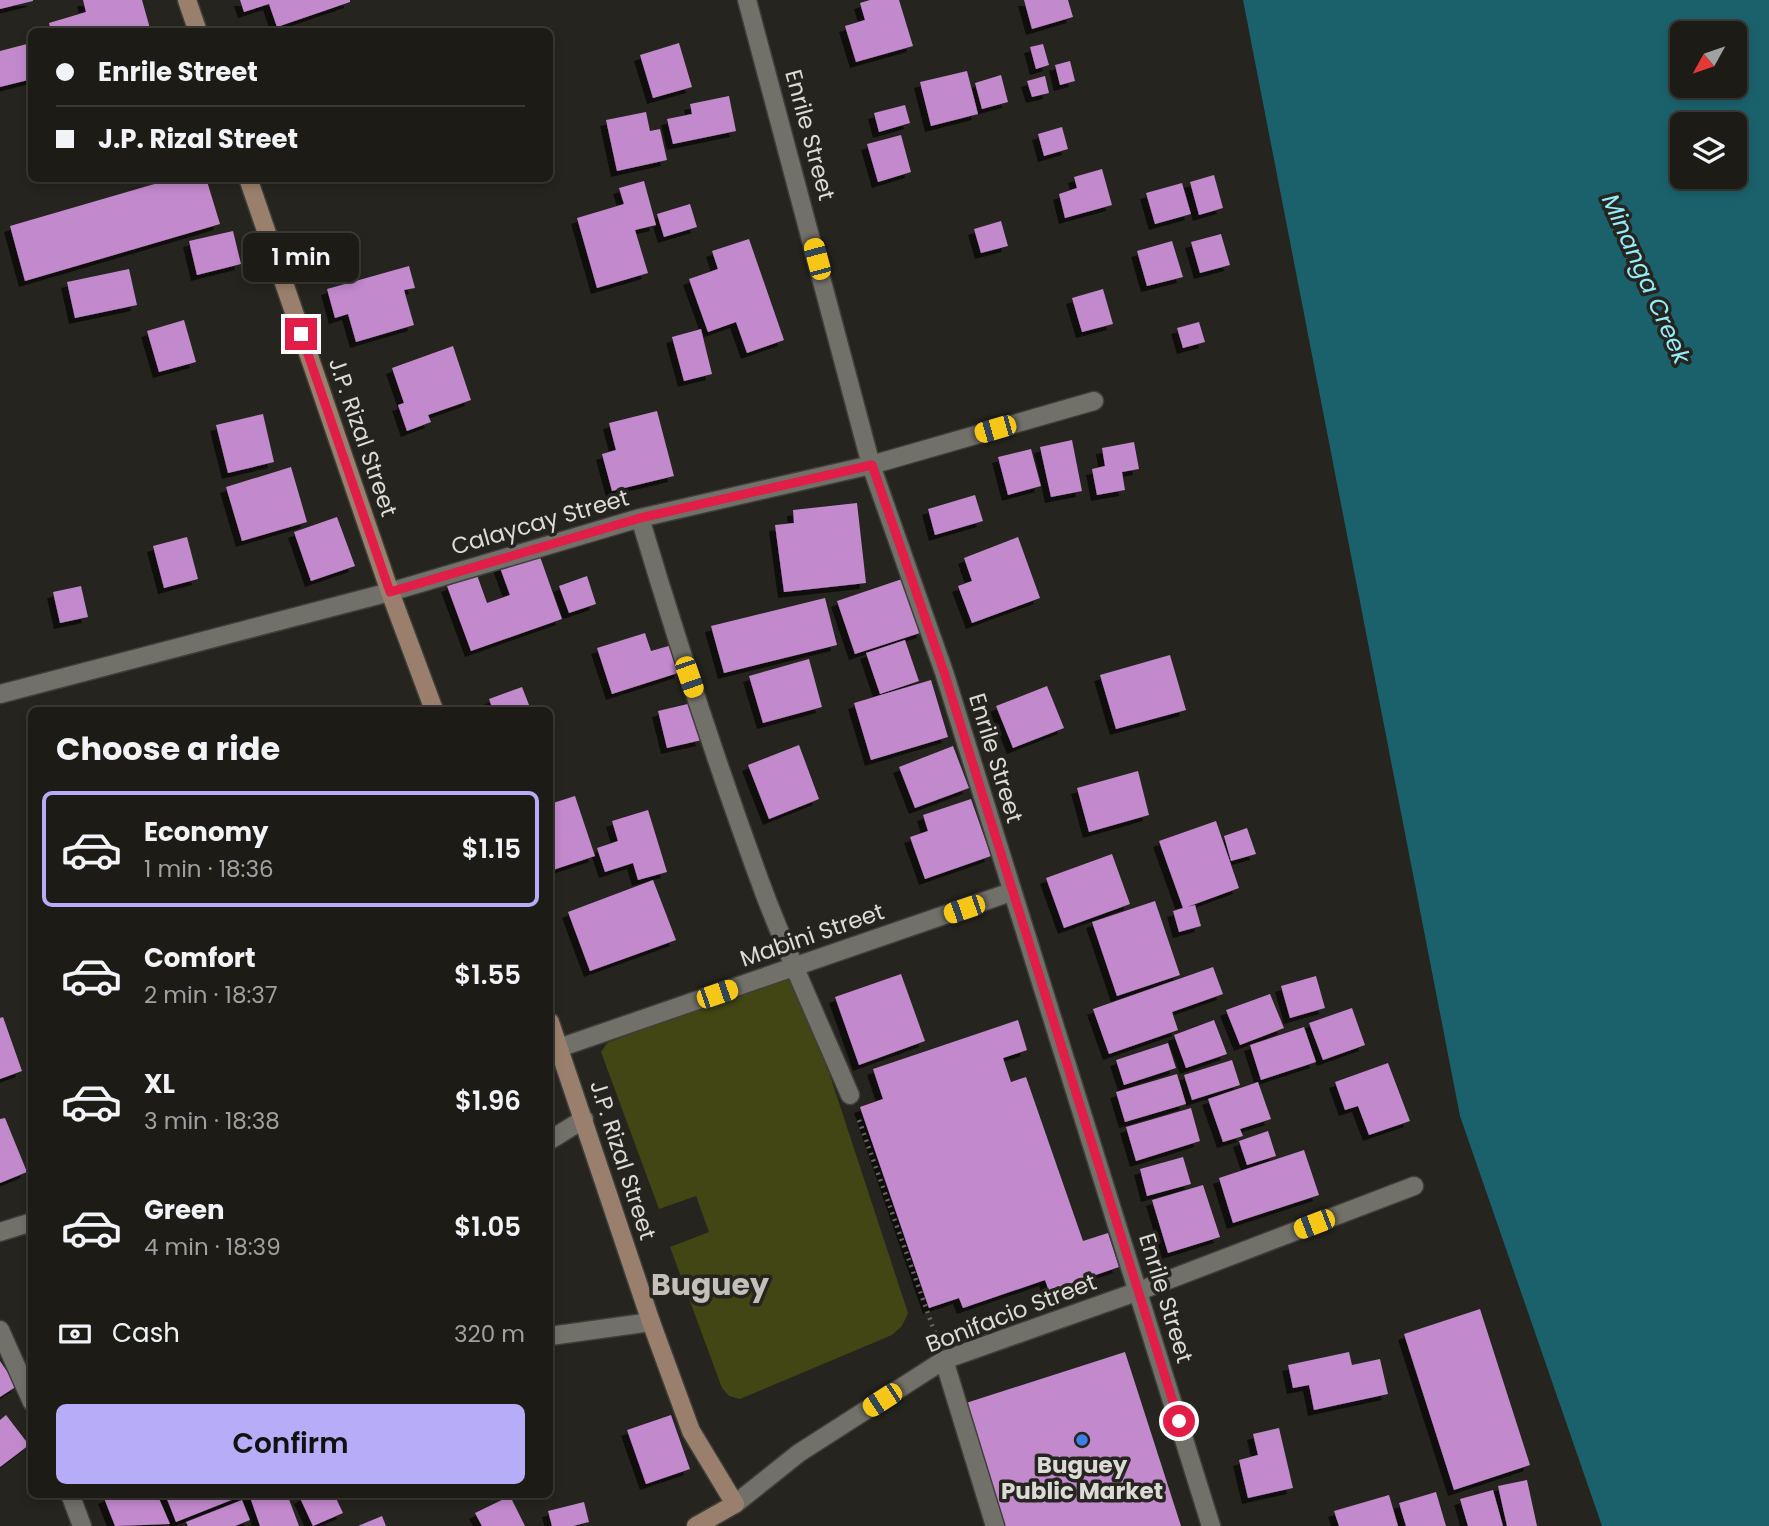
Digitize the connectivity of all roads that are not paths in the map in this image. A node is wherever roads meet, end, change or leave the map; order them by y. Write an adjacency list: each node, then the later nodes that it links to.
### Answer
1 (187, 0): 3 (street)
2 (747, 0): 6 (street, Enrile Street)
3 (197, 28)
4 (249, 182): 8 (street, J.P. Rizal Street)
5 (1094, 401): 6 (street, Calaycay Street)
6 (872, 465): 7 (street, Calaycay Street); 11 (street, Enrile Street)
7 (640, 518): 8 (street, Calaycay Street); 12 (street)
8 (390, 592): 9 (street, Calaycay Street); 10 (street, J.P. Rizal Street)
9 (0, 694)
10 (433, 707)
11 (1012, 892): 12 (street, Mabini Street); 20 (street, Enrile Street)
12 (796, 966): 13 (street, Mabini Street); 14 (street)
13 (554, 1050): 15 (street, J.P. Rizal Street)
14 (850, 1095)
15 (584, 1119): 16 (street); 21 (street, J.P. Rizal Street)
16 (553, 1138)
17 (1414, 1186): 20 (street, Bonifacio Street)
18 (28, 1223): 19 (street)
19 (0, 1232)
20 (1139, 1291): 24 (street, Bonifacio Street); 31 (street, Enrile Street)
21 (651, 1322): 23 (street); 27 (street, J.P. Rizal Street)
22 (0, 1330): 25 (street)
23 (553, 1336)
24 (944, 1360): 27 (street, Bonifacio Street); 30 (street)
25 (28, 1393)
26 (71, 1498): 28 (street)
27 (735, 1504): 29 (street, Bonifacio Street)
28 (82, 1526)
29 (696, 1526)
30 (995, 1526)
31 (1211, 1526)

